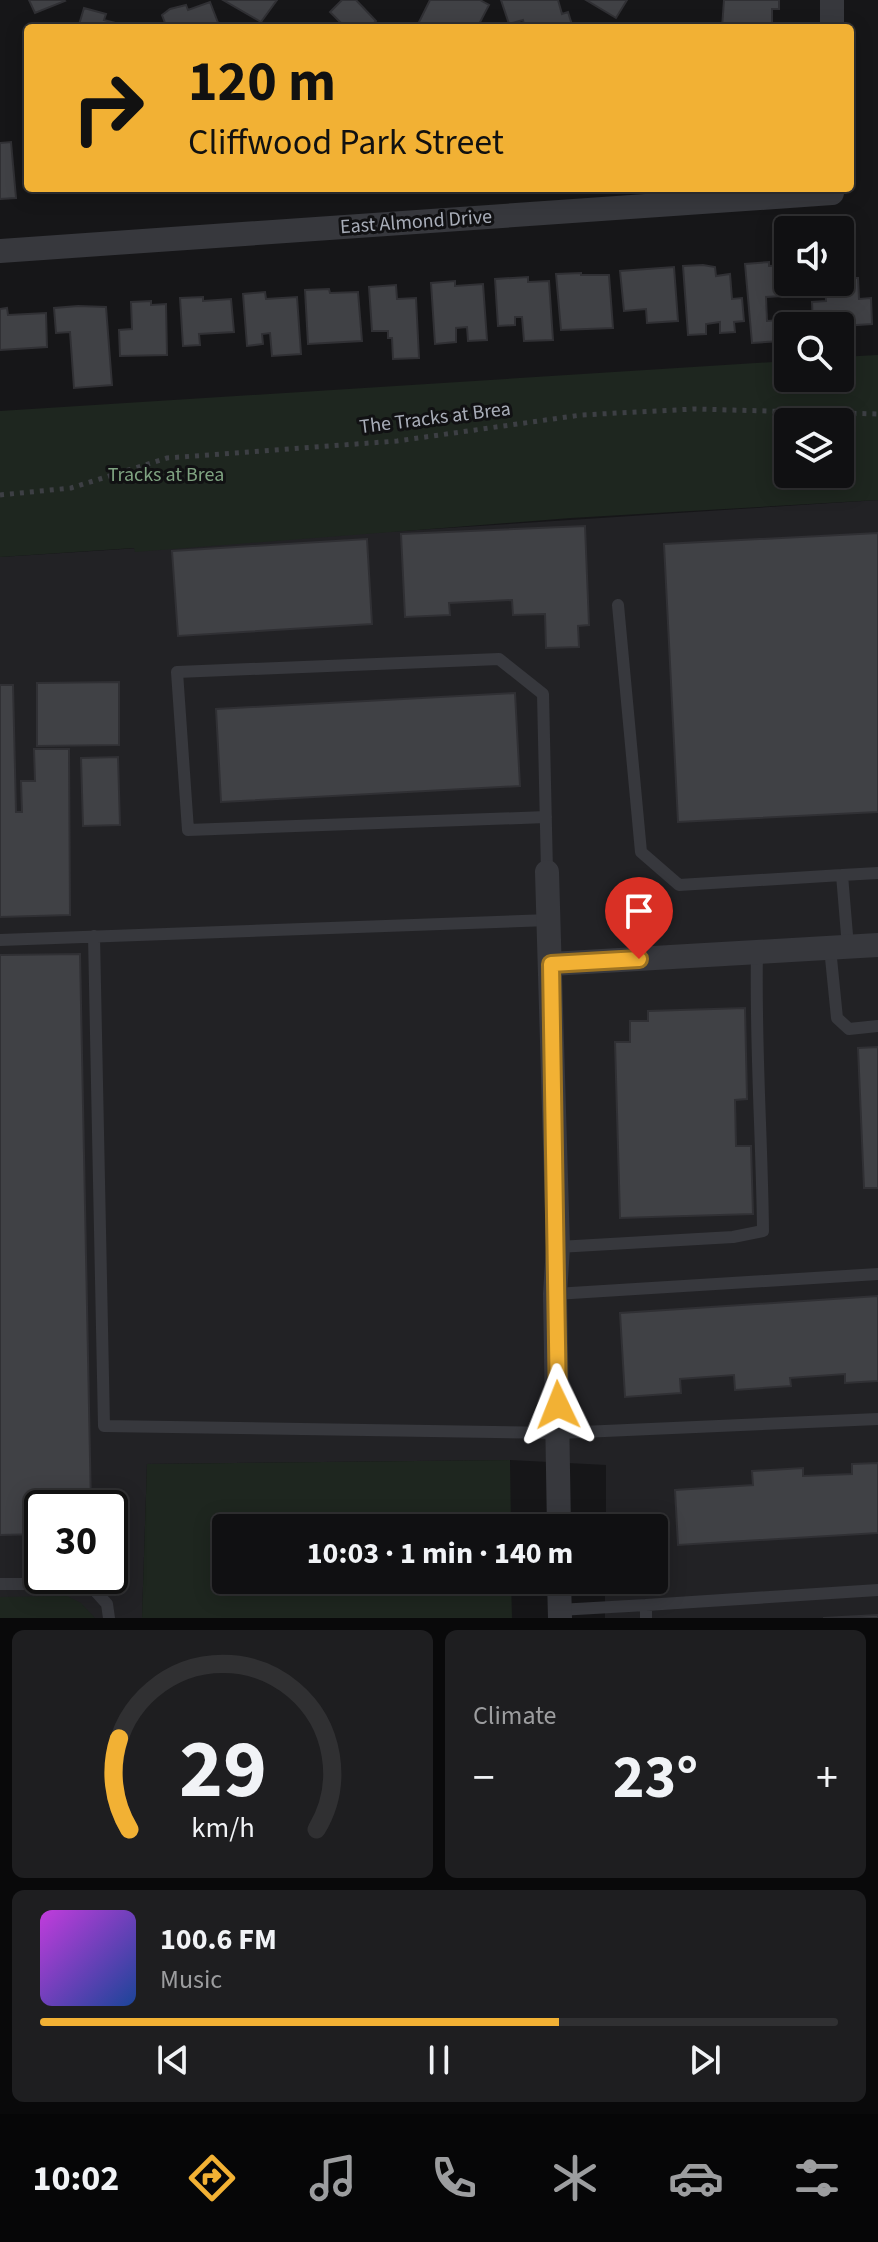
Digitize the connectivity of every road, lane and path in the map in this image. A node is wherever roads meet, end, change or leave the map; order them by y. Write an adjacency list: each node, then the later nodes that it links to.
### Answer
1 (832, 0): 2 (street)
2 (832, 24)
3 (818, 192): 4 (street, East Almond Drive)
4 (0, 251)
5 (878, 414): 6 (path, The Tracks at Brea)
6 (0, 495)
7 (618, 605): 11 (lane)
8 (546, 817): 8 (lane); 9 (lane)
9 (547, 872): 12 (street)
10 (878, 873): 11 (lane)
11 (842, 875): 16 (lane)
12 (549, 920): 13 (lane); 18 (street)
13 (94, 936): 14 (lane); 24 (lane)
14 (0, 940)
15 (878, 945): 16 (street)
16 (839, 948): 17 (street); 19 (lane)
17 (757, 952): 18 (street); 20 (lane)
18 (551, 964): 20 (street)
19 (878, 1026)
20 (558, 1247): 22 (street)
21 (878, 1274): 22 (lane)
22 (555, 1294): 24 (street)
23 (878, 1419): 24 (lane)
24 (559, 1433): 25 (street)
25 (559, 1514)
26 (0, 1584): 31 (lane)
27 (878, 1590): 29 (lane)
28 (559, 1594): 30 (street)
29 (646, 1612): 30 (lane)
30 (560, 1614)
31 (109, 1618)

